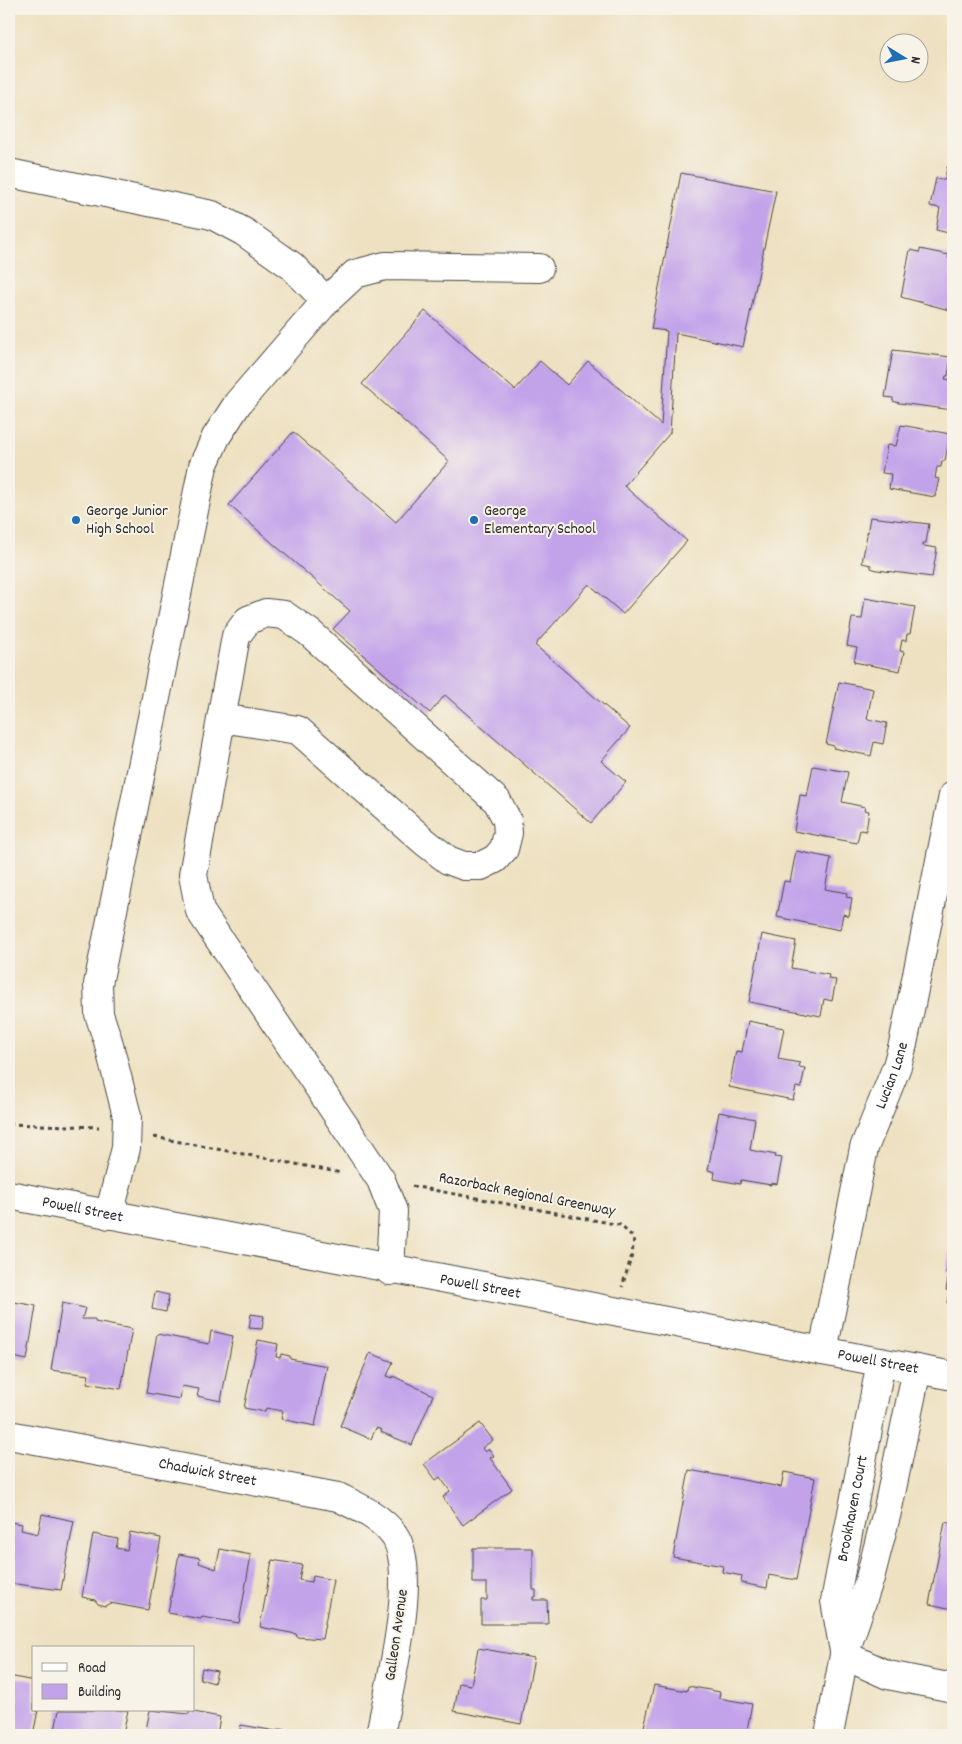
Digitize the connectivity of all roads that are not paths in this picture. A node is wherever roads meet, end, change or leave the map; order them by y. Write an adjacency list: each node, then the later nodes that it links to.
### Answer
1 (9, 173): 3 (street)
2 (539, 268): 3 (street)
3 (326, 301): 7 (street)
4 (221, 718): 4 (street); 8 (street)
5 (953, 796): 9 (street, Lucian Lane)
6 (9, 1195): 7 (street, Powell Street)
7 (110, 1215): 8 (street, Powell Street)
8 (390, 1271): 9 (street, Powell Street)
9 (823, 1351): 10 (street, Powell Street)
10 (880, 1362): 11 (street, Powell Street); 15 (street, Brookhaven Court)
11 (916, 1369): 12 (street, Powell Street); 15 (street, Brookhaven Court)
12 (953, 1376)
13 (9, 1435): 14 (street, Chadwick Street)
14 (395, 1536): 17 (street, Galleon Avenue)
15 (844, 1655): 16 (street); 18 (street, Brookhaven Court)
16 (953, 1688)
17 (380, 1735)
18 (829, 1735)

